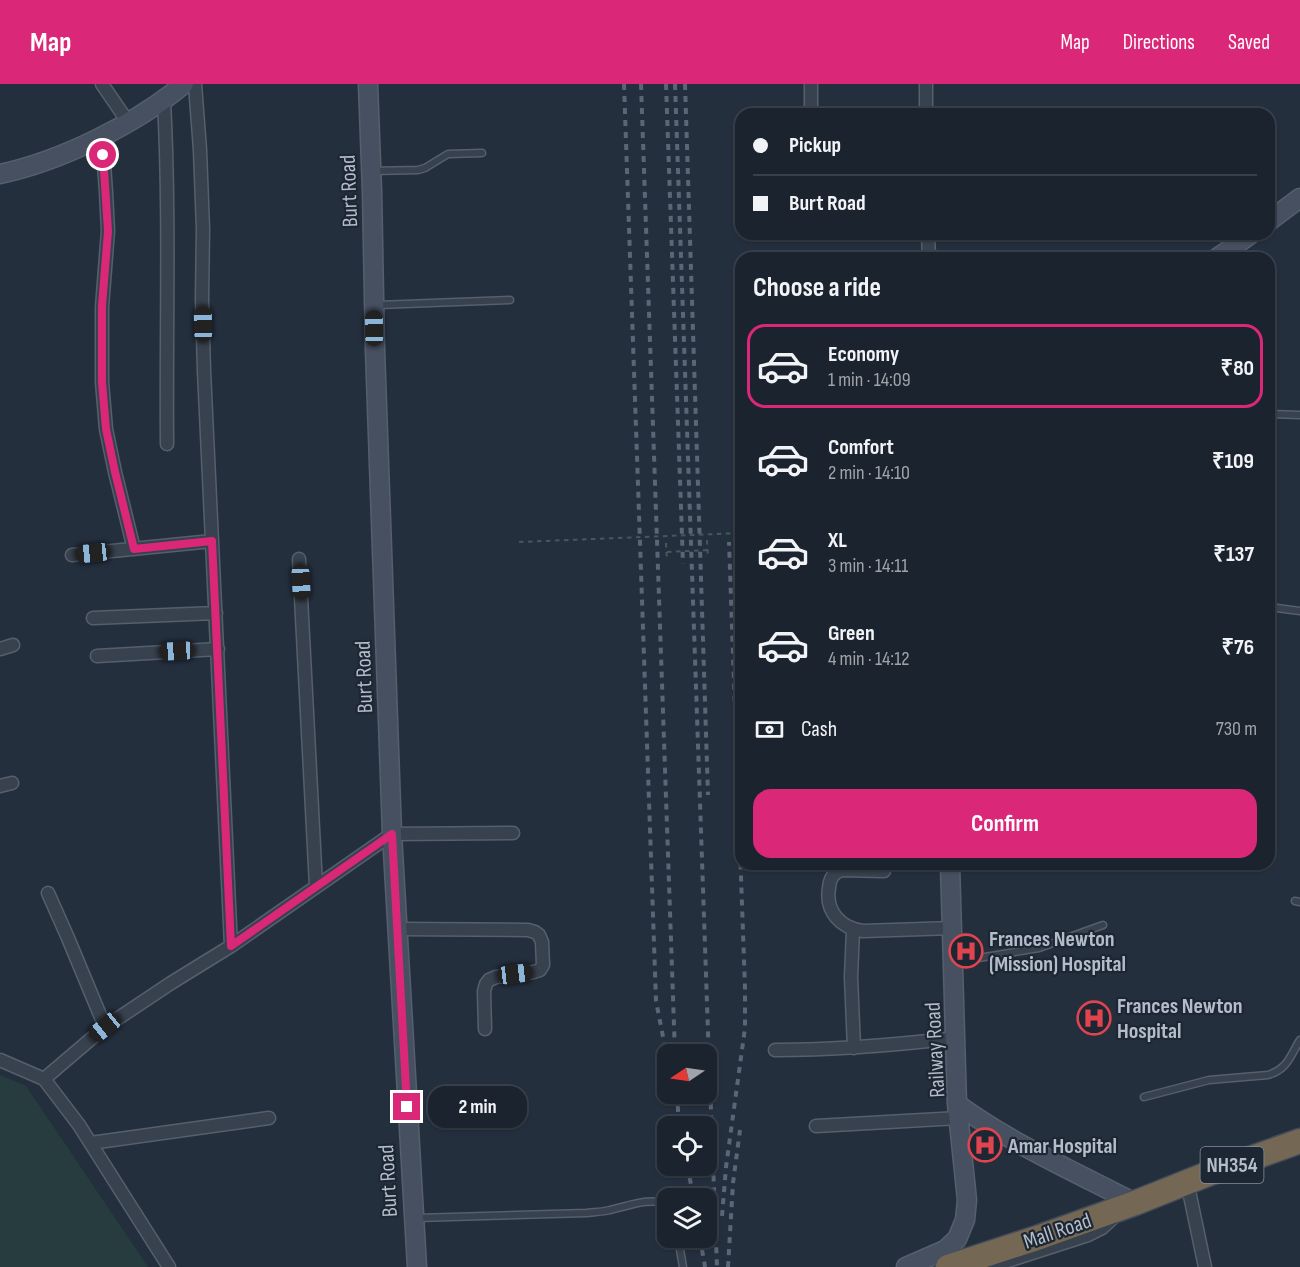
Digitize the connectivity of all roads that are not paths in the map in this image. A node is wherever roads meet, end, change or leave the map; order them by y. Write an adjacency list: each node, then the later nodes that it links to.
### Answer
1 (102, 84): 10 (street)
2 (184, 84): 7 (street)
3 (195, 84): 24 (street)
4 (368, 84): 13 (street, Burt Road)
5 (811, 84): 8 (street)
6 (926, 84): 9 (street)
7 (164, 101): 10 (street); 23 (street)
8 (811, 108)
9 (926, 108)
10 (128, 122): 11 (street)
11 (102, 136): 14 (street); 25 (street)
12 (482, 153): 13 (lane)
13 (371, 171): 20 (street, Burt Road)
14 (0, 174)
15 (1300, 198): 16 (street)
16 (1275, 217)
17 (1242, 240): 18 (street)
18 (1226, 252)
19 (510, 300): 20 (lane)
20 (374, 306): 37 (street, Burt Road)
21 (1275, 414): 22 (lane)
22 (1300, 415)
23 (167, 444)
24 (212, 541): 25 (street); 30 (street)
25 (134, 549): 26 (street)
26 (72, 555)
27 (299, 559): 40 (street)
28 (1275, 608): 29 (lane)
29 (1300, 611)
30 (216, 613): 31 (street); 34 (street)
31 (93, 618)
32 (13, 645): 33 (street)
33 (0, 649)
34 (218, 649): 35 (street); 46 (street)
35 (97, 656)
36 (513, 833): 37 (street)
37 (392, 834): 40 (street); 44 (street, Burt Road)
38 (884, 870): 45 (street)
39 (950, 870): 43 (street, Railway Road)
40 (316, 886): 46 (street)
41 (48, 893): 48 (street)
42 (1103, 925): 47 (lane)
43 (953, 928): 45 (street); 47 (street, Railway Road)
44 (398, 929): 49 (street); 67 (street, Burt Road)
45 (853, 930): 52 (street)
46 (231, 946): 48 (street)
47 (953, 962): 50 (street, Railway Road)
48 (105, 1027): 55 (street)
49 (485, 1029)
50 (956, 1038): 52 (street); 57 (street, Railway Road)
51 (1300, 1040): 56 (lane)
52 (854, 1048): 53 (street)
53 (775, 1050)
54 (0, 1060): 55 (street)
55 (44, 1079): 61 (street)
56 (1144, 1097)
57 (958, 1111): 59 (street); 66 (street, Railway Road); 72 (street)
58 (269, 1118): 61 (street)
59 (816, 1126)
60 (1300, 1141): 63 (highway, Mall Road / NH354)
61 (91, 1143): 69 (street)
62 (1300, 1157): 64 (highway, Mall Road / NH354)
63 (1165, 1191): 64 (highway, Mall Road / NH354); 66 (highway, Mall Road / NH354)
64 (1189, 1191): 75 (street)
65 (657, 1201): 67 (lane)
66 (1128, 1205): 73 (highway, Mall Road / NH354); 74 (street)
67 (414, 1218): 70 (street, Burt Road)
68 (680, 1248): 71 (lane)
69 (169, 1267)
70 (417, 1267)
71 (683, 1267)
72 (906, 1267)
73 (948, 1267)
74 (989, 1267)
75 (1204, 1267)

